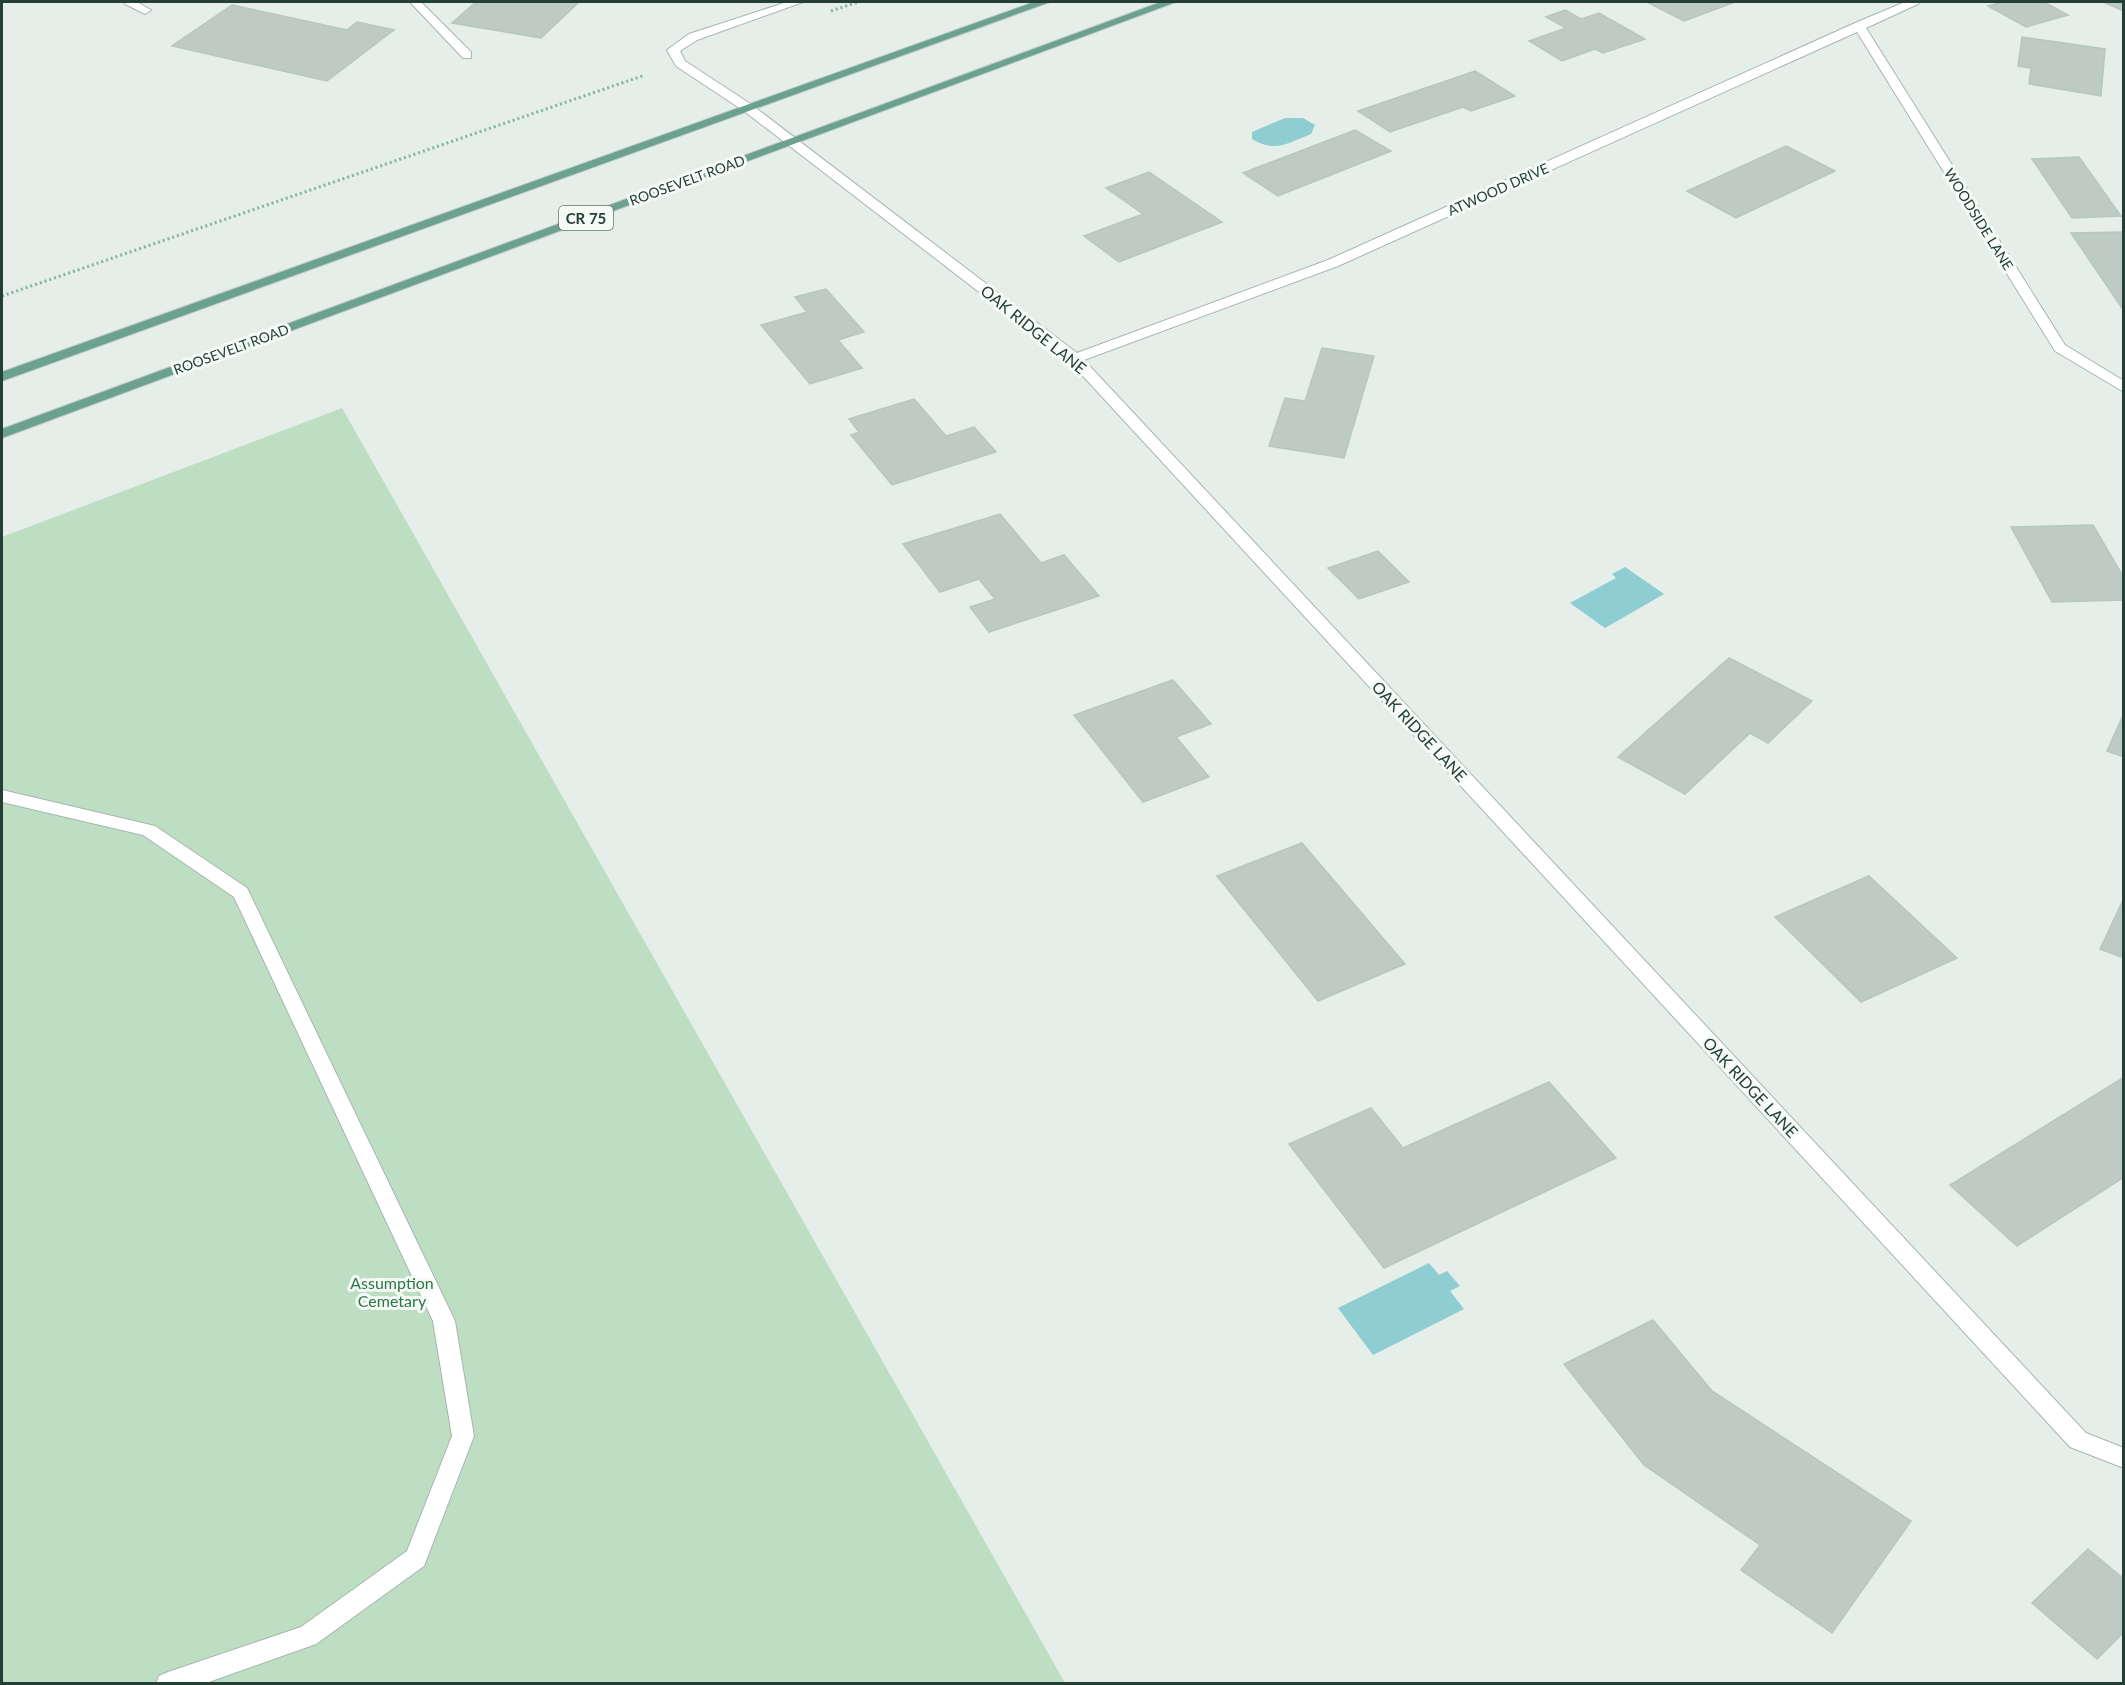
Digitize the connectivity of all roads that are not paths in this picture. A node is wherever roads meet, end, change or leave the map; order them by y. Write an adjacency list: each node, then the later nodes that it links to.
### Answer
1 (129, 2): 7 (street)
2 (415, 2): 9 (street)
3 (797, 2): 10 (street, OAK RIDGE LANE)
4 (1044, 2): 10 (main road)
5 (1170, 2): 11 (main road, ROOSEVELT ROAD / CR 75)
6 (1914, 2): 8 (street, ATWOOD DRIVE)
7 (145, 10)
8 (1859, 26): 12 (street, ATWOOD DRIVE); 14 (street, WOODSIDE LANE)
9 (468, 55)
10 (748, 108): 11 (street, OAK RIDGE LANE); 13 (main road)
11 (792, 141): 12 (street, OAK RIDGE LANE); 15 (main road, ROOSEVELT ROAD / CR 75)
12 (1075, 358): 17 (street, OAK RIDGE LANE)
13 (2, 376)
14 (2124, 388)
15 (2, 434)
16 (2, 796): 18 (street)
17 (2124, 1458)
18 (168, 1683)

